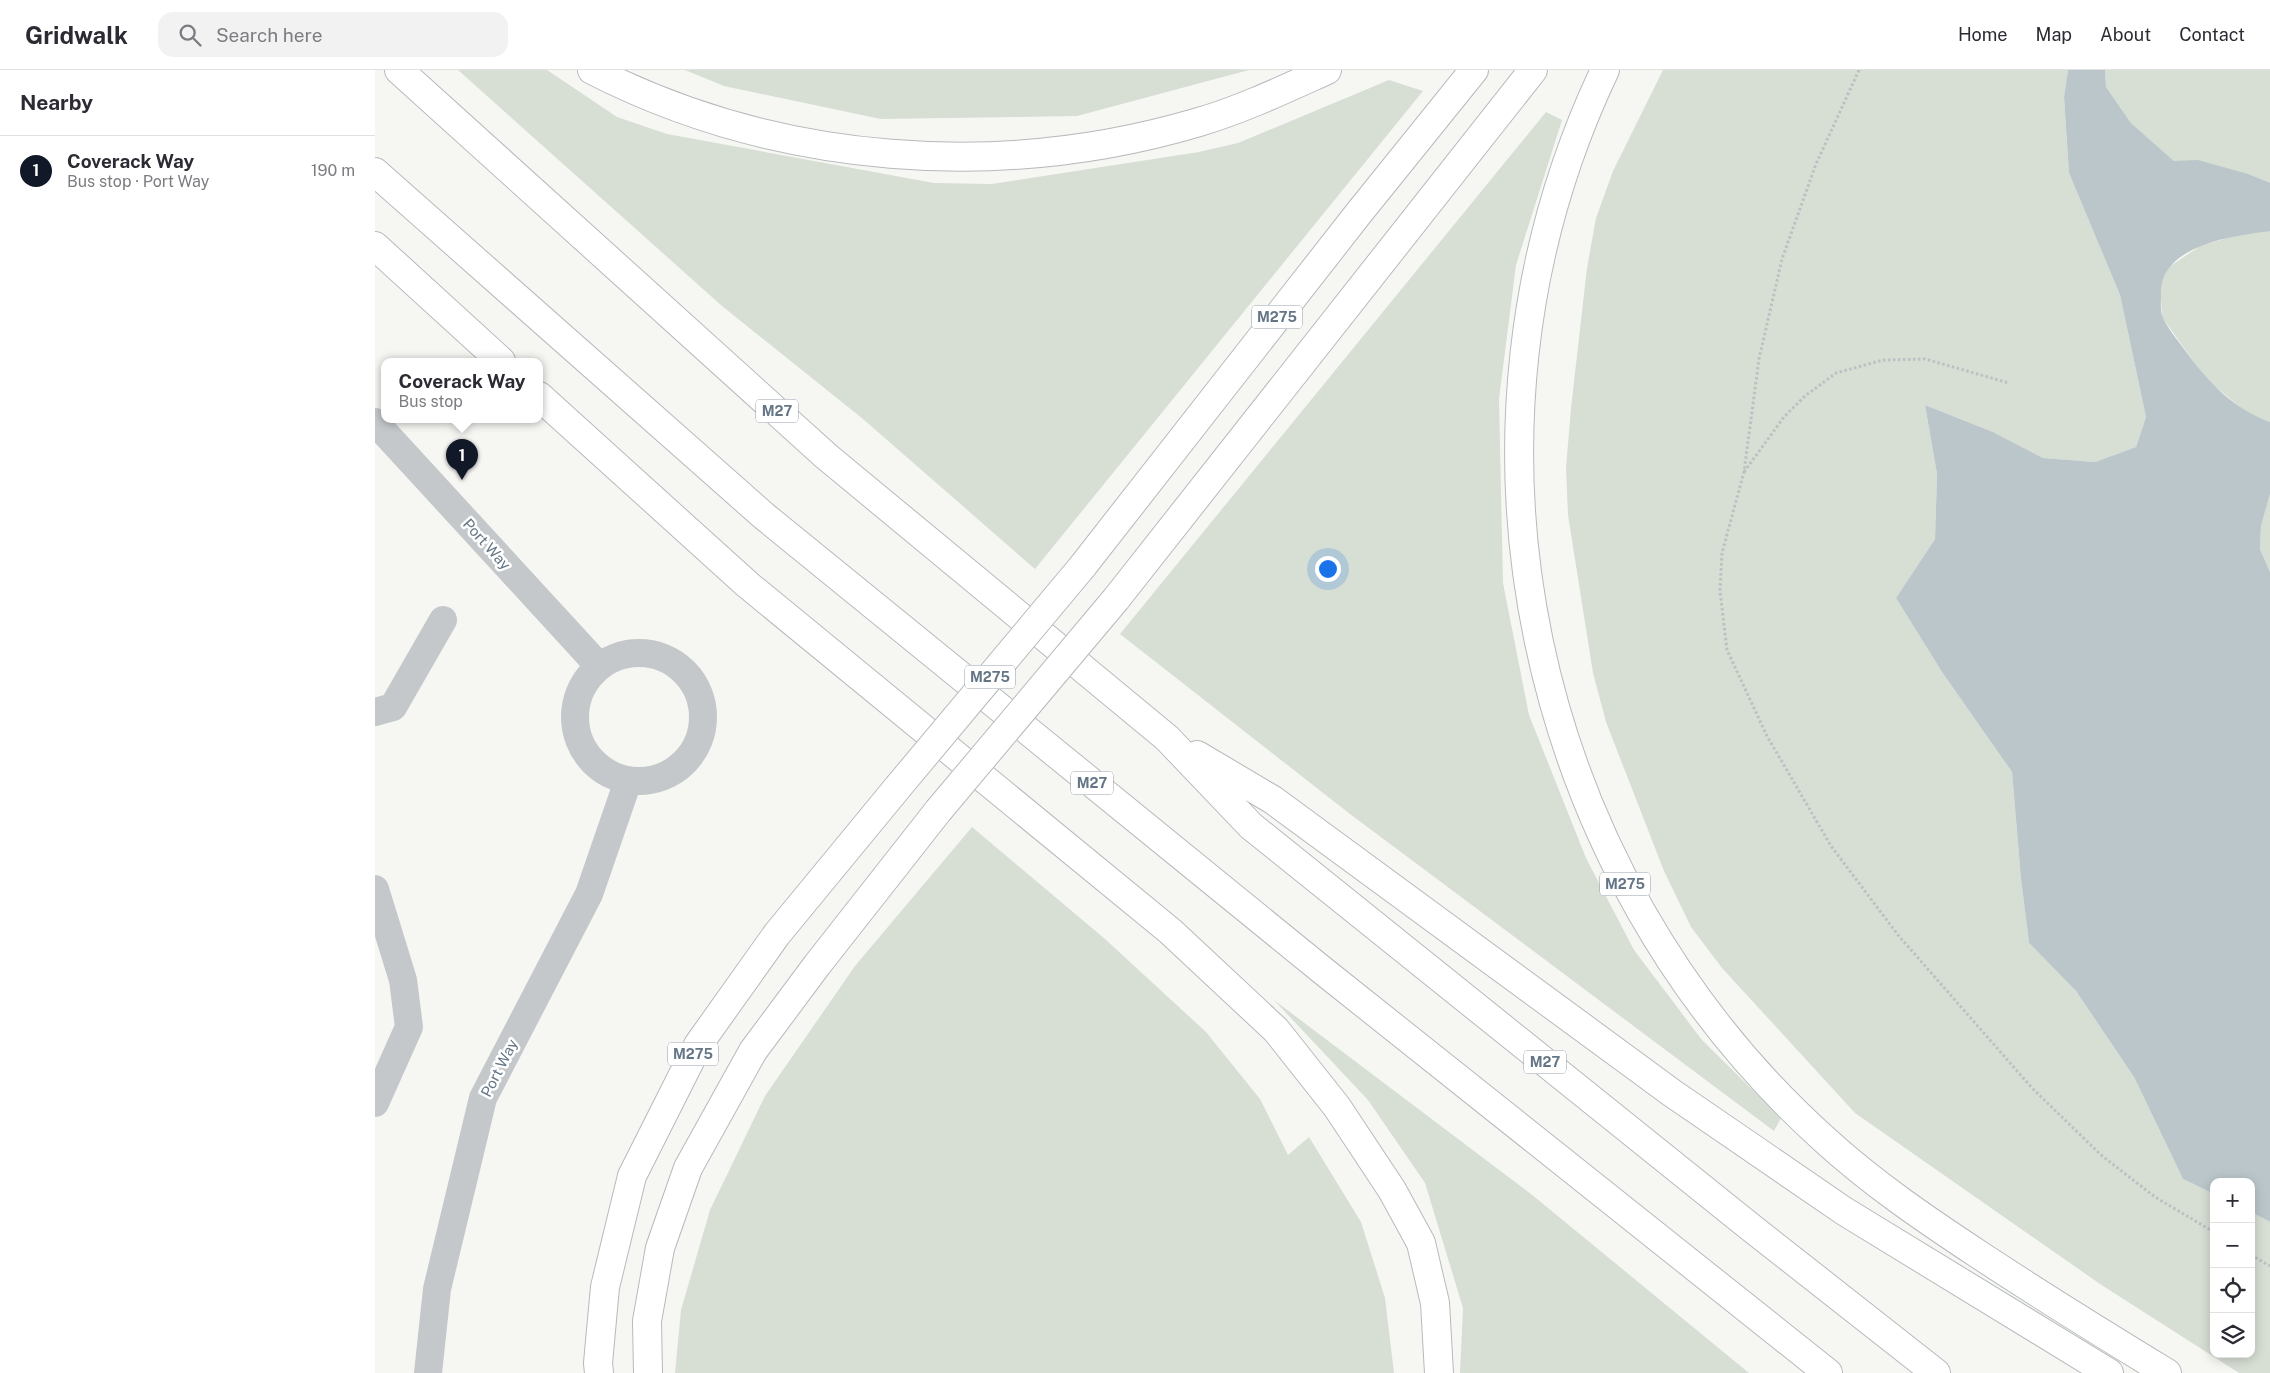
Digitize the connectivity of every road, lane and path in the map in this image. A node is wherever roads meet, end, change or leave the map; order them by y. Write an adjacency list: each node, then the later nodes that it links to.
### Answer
1 (399, 70): 18 (highway, M27)
2 (592, 70): 3 (highway)
3 (1327, 70)
4 (1474, 70): 26 (highway, M275, bridge)
5 (1533, 70): 27 (highway, bridge)
6 (1605, 70): 32 (highway, M275)
7 (1859, 70): 14 (path)
8 (375, 172): 29 (highway, M27)
9 (375, 246): 10 (highway)
10 (498, 358)
11 (2009, 382): 14 (path)
12 (543, 400): 28 (highway)
13 (375, 422): 16 (street, Port Way)
14 (1744, 472): 22 (path)
15 (443, 620): 17 (street)
16 (599, 666): 19 (street); 19 (street)
17 (375, 712)
18 (1167, 738): 30 (highway, M27); 31 (highway)
19 (628, 781): 25 (street, Port Way)
20 (375, 889): 21 (street)
21 (375, 1103)
22 (2210, 1230)
23 (2255, 1257): 24 (path)
24 (2270, 1266)
25 (428, 1373)
26 (599, 1373)
27 (648, 1373)
28 (1439, 1373)
29 (1828, 1373)
30 (1936, 1373)
31 (2109, 1373)
32 (2167, 1373)

